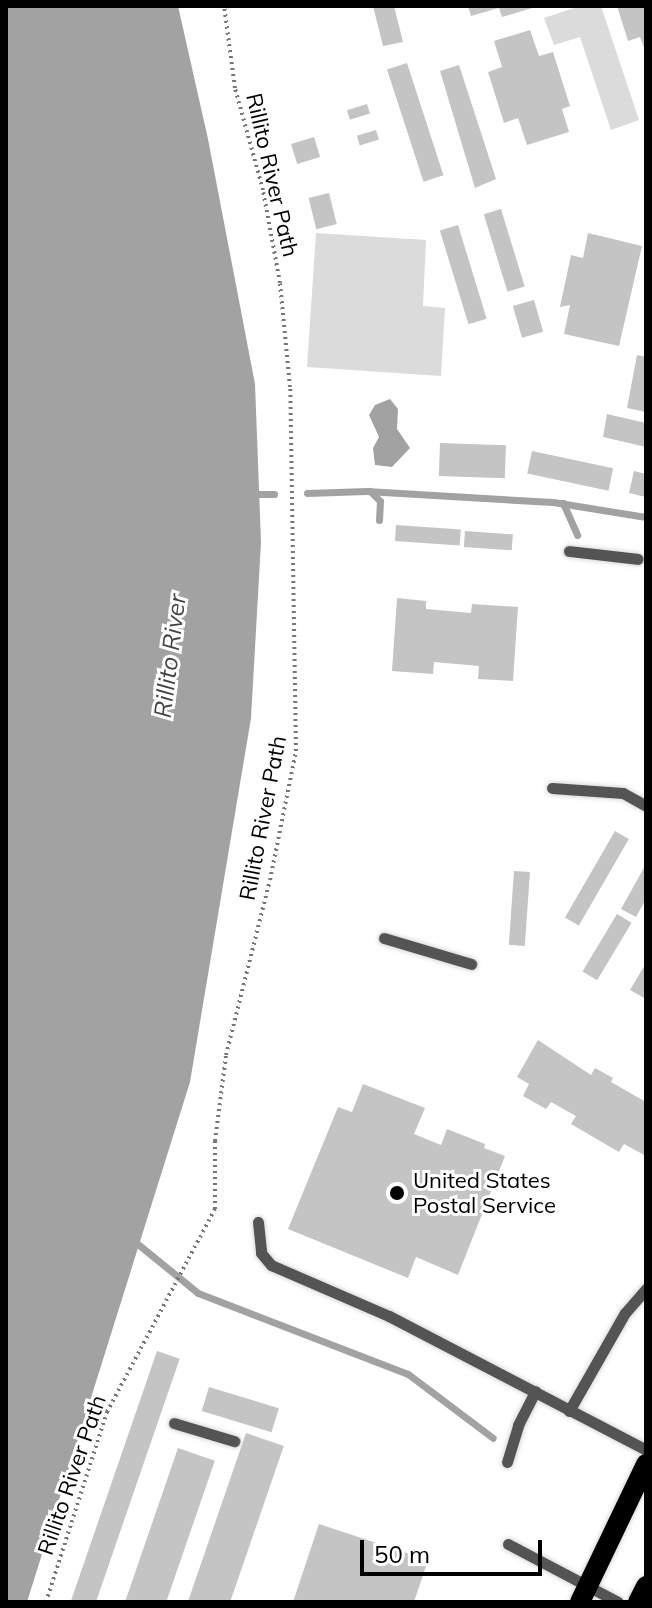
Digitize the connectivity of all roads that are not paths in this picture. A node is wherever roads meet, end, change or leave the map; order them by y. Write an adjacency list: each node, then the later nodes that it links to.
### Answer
1 (569, 551): 2 (lane)
2 (638, 559)
3 (552, 788): 4 (lane)
4 (646, 806)
5 (384, 938): 6 (lane)
6 (471, 964)
7 (258, 1222): 9 (lane)
8 (646, 1289): 10 (lane)
9 (535, 1391): 10 (lane); 14 (lane)
10 (569, 1411): 13 (lane)
11 (174, 1423): 12 (lane)
12 (234, 1441)
13 (646, 1450)
14 (507, 1462)
15 (646, 1464): 18 (main road)
16 (508, 1544): 18 (lane)
17 (646, 1586): 20 (main road)
18 (583, 1595): 19 (lane)
19 (618, 1602)
20 (638, 1602)

